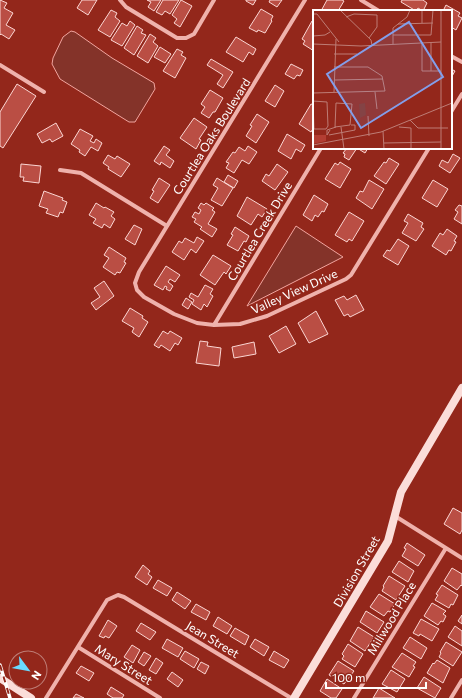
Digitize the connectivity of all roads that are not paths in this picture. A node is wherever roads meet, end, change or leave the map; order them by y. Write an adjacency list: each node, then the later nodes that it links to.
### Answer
1 (120, 0): 2 (street)
2 (214, 0)
3 (306, 0): 15 (street, Courtlea Oaks Boulevard)
4 (361, 0): 5 (street)
5 (377, 10)
6 (452, 57): 7 (street)
7 (462, 62)
8 (0, 65): 9 (street)
9 (44, 92)
10 (462, 94): 11 (street)
11 (452, 110)
12 (320, 149): 17 (street, Courtlea Creek Drive)
13 (428, 149): 17 (street, Valley View Drive)
14 (60, 170): 15 (street)
15 (167, 226): 16 (street, Courtlea Oaks Boulevard)
16 (135, 283): 17 (street, Valley View Drive)
17 (214, 325)
18 (462, 388): 19 (street, Division Street)
19 (395, 516): 20 (street); 29 (street, Division Street)
20 (446, 548): 21 (street); 30 (street, Millwood Place)
21 (462, 558)
22 (78, 647): 26 (street); 27 (street, Mary Street); 28 (street, Jean Street)
23 (0, 678): 25 (street)
24 (462, 680): 31 (street)
25 (31, 698)
26 (46, 698)
27 (160, 698)
28 (291, 698)
29 (294, 698)
30 (354, 698)
31 (451, 698)

